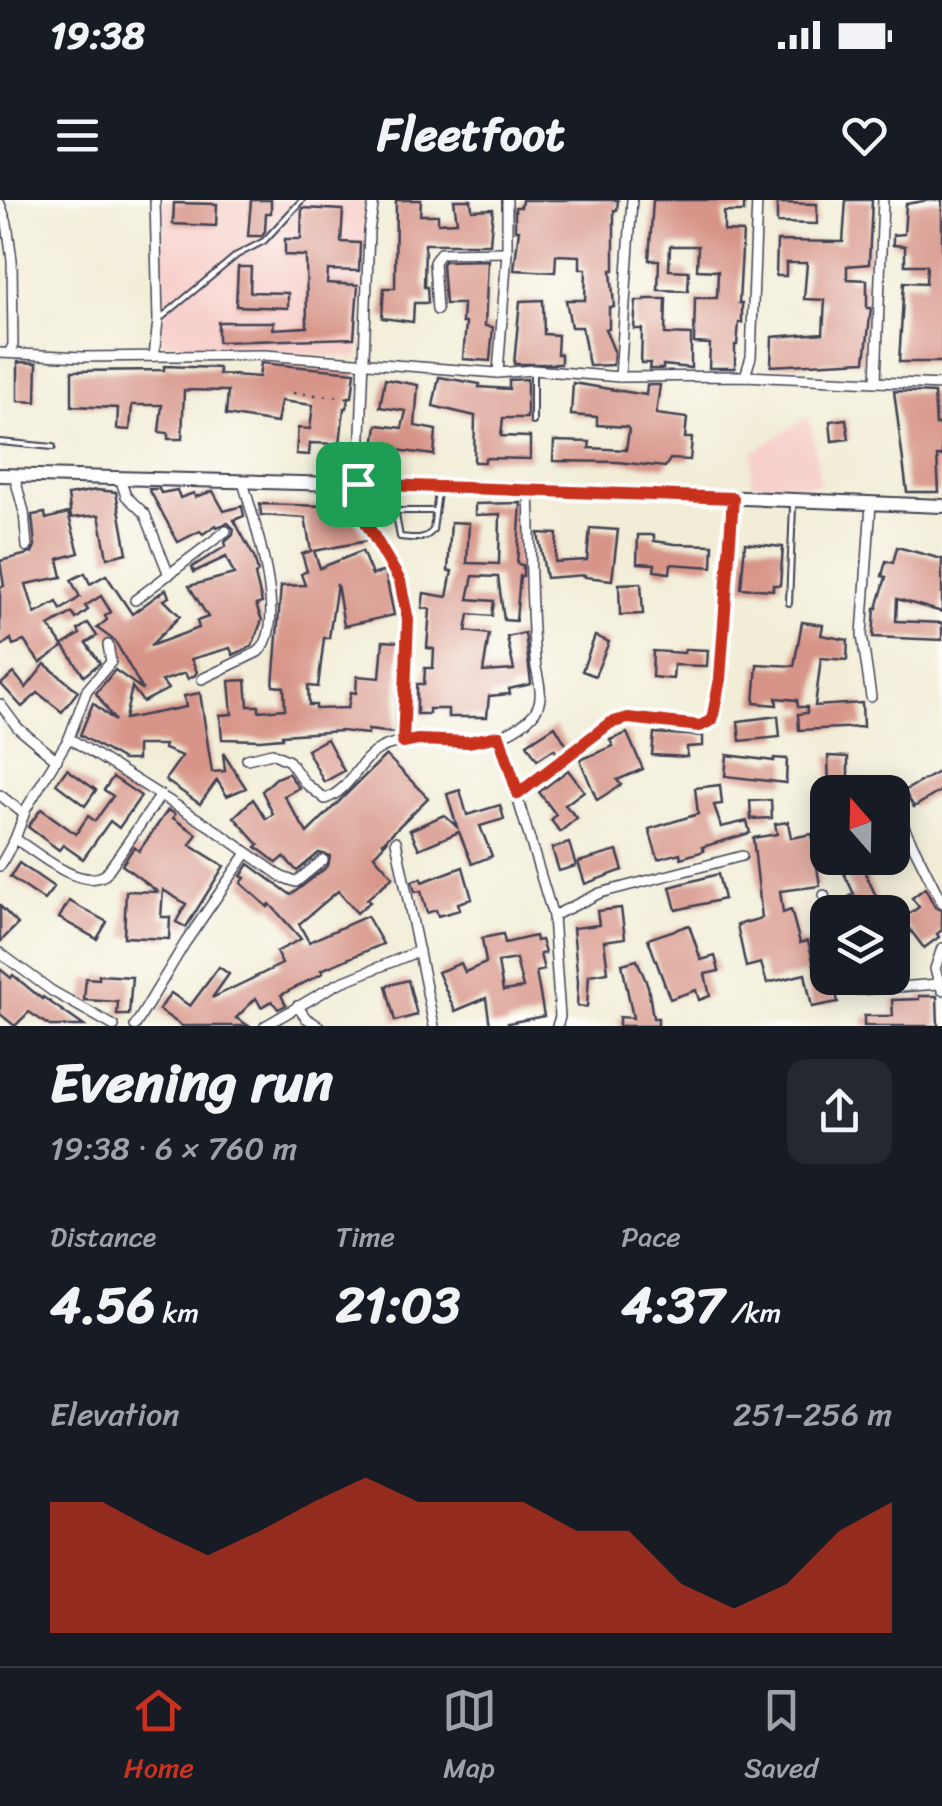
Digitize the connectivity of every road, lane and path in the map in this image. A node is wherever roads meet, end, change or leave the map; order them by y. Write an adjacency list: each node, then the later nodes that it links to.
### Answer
1 (155, 200): 11 (street)
2 (302, 200): 11 (lane)
3 (374, 200): 14 (street)
4 (507, 200): 9 (street)
5 (632, 200): 18 (street)
6 (757, 200): 17 (street)
7 (883, 200): 19 (street)
8 (0, 204): 12 (street)
9 (508, 252): 10 (street); 16 (street)
10 (437, 310)
11 (158, 321): 13 (street)
12 (4, 353): 13 (street)
13 (154, 356): 14 (street)
14 (363, 360): 16 (street); 22 (street)
15 (533, 370): 16 (street); 18 (street); 23 (lane)
16 (498, 373)
17 (745, 376): 18 (street); 19 (street)
18 (620, 377)
19 (876, 382): 20 (street)
20 (942, 385)
21 (294, 393): 22 (path)
22 (361, 399): 29 (street)
23 (533, 422)
24 (0, 442): 25 (lane)
25 (53, 447)
26 (7, 475): 27 (street); 40 (street)
27 (120, 478): 28 (street); 41 (street)
28 (243, 482): 29 (street); 45 (street)
29 (351, 485): 30 (street); 50 (street)
30 (391, 485): 31 (street); 37 (lane)
31 (438, 487): 32 (street); 38 (lane)
32 (530, 490): 33 (street); 48 (street)
33 (733, 498): 34 (street); 53 (street)
34 (793, 501): 35 (street); 43 (lane)
35 (870, 504): 36 (street); 46 (street)
36 (942, 506)
37 (394, 511): 38 (lane); 38 (lane)
38 (435, 511)
39 (226, 530): 41 (street)
40 (26, 547)
41 (169, 575): 42 (street)
42 (134, 600)
43 (789, 602)
44 (108, 646): 49 (street)
45 (202, 679)
46 (871, 697)
47 (0, 704): 52 (street)
48 (499, 736): 50 (street); 53 (street)
49 (69, 738): 52 (street); 55 (street)
50 (403, 743): 51 (street)
51 (247, 759)
52 (57, 760): 56 (street)
53 (518, 794): 65 (street)
54 (0, 795): 56 (street)
55 (160, 795): 57 (street); 60 (street)
56 (24, 814): 57 (street)
57 (15, 839): 63 (street)
58 (910, 840): 64 (street)
59 (396, 841): 67 (street)
60 (247, 853): 62 (street); 73 (street)
61 (742, 856): 65 (street)
62 (324, 860)
63 (0, 866)
64 (942, 904)
65 (553, 916): 77 (street)
66 (942, 948): 69 (street)
67 (420, 951): 71 (street); 76 (street)
68 (0, 953): 72 (street)
69 (941, 987): 70 (street)
70 (910, 988)
71 (297, 1006): 74 (street); 75 (street)
72 (114, 1026)
73 (135, 1026)
74 (265, 1026)
75 (318, 1026)
76 (434, 1026)
77 (557, 1026)

